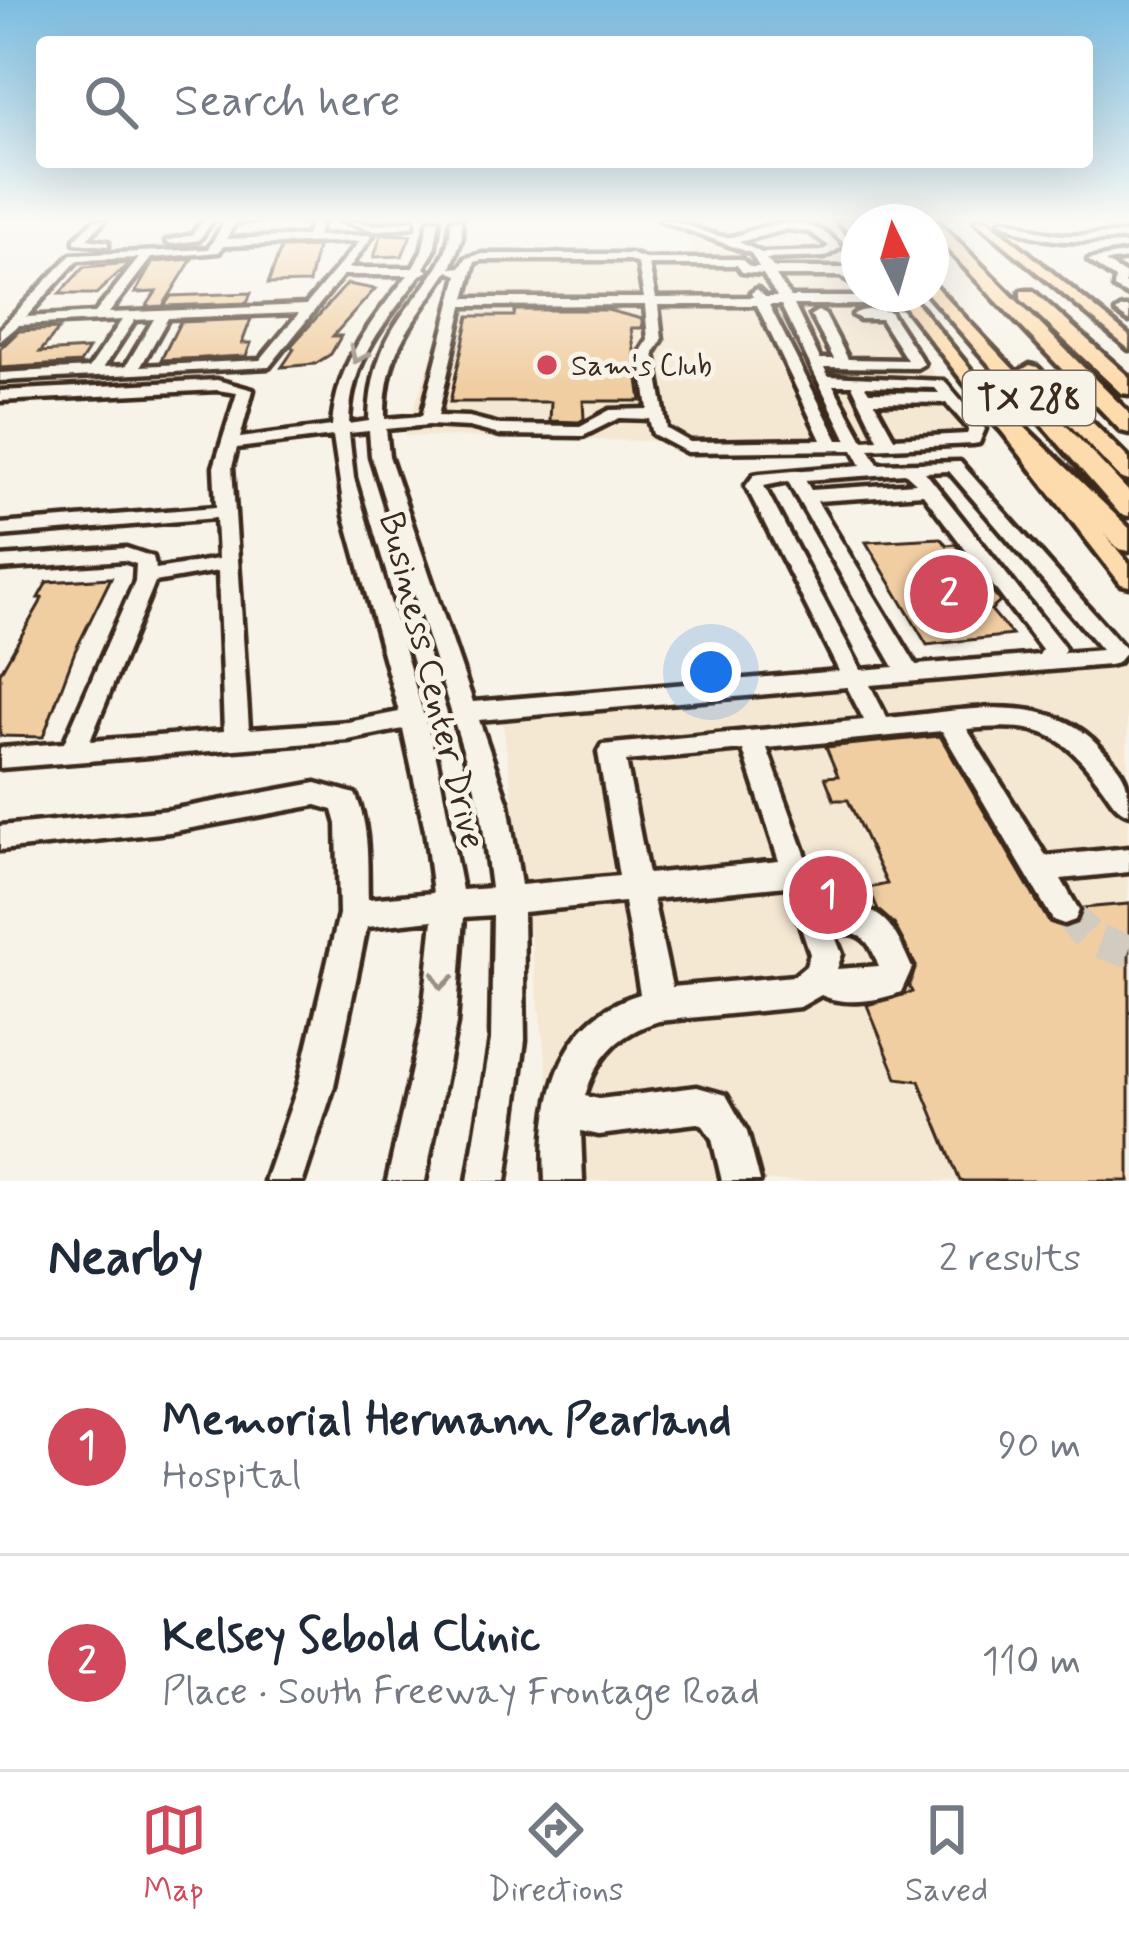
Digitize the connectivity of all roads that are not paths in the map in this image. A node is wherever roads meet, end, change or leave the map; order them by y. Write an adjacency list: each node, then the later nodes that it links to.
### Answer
1 (57, 275): 32 (street)
2 (131, 275): 31 (street)
3 (338, 275): 16 (street)
4 (436, 275): 48 (street, Business Center Drive, one-way to 48)
5 (438, 275): 46 (street, Business Center Drive)
6 (443, 275): 20 (street)
7 (646, 275): 18 (street)
8 (748, 275): 19 (street)
9 (772, 275): 21 (street)
10 (983, 275): 47 (highway)
11 (989, 275): 42 (highway)
12 (1005, 275): 40 (highway, TX 288)
13 (1047, 275): 34 (main road)
14 (949, 277): 53 (highway)
15 (949, 278): 56 (highway)
16 (320, 296): 17 (street); 25 (street)
17 (264, 298)
18 (651, 300): 19 (street); 20 (street); 43 (street)
19 (761, 301): 21 (street); 51 (street)
20 (458, 302): 45 (street)
21 (786, 302): 22 (street); 29 (street); 37 (street)
22 (841, 302)
23 (841, 304): 29 (street)
24 (949, 307): 60 (highway, TX 288)
25 (307, 309): 28 (street); 35 (street)
26 (876, 312): 39 (street)
27 (917, 312): 44 (main road)
28 (163, 315): 30 (street); 35 (street)
29 (818, 315): 39 (street)
30 (130, 316): 31 (street); 36 (street)
31 (99, 317): 32 (street)
32 (15, 321): 33 (street)
33 (0, 337)
34 (1129, 344)
35 (131, 370): 36 (street)
36 (94, 372): 38 (street)
37 (819, 372): 39 (street); 52 (street)
38 (0, 377)
39 (853, 380): 50 (street); 50 (street)
40 (1129, 388)
41 (0, 396): 49 (street)
42 (1129, 406)
43 (657, 414): 45 (street); 51 (street)
44 (999, 415): 63 (highway); 67 (main road)
45 (429, 421): 46 (street)
46 (376, 424): 48 (street); 71 (street, Business Center Drive)
47 (1129, 426)
48 (340, 427): 49 (street); 72 (street, Business Center Drive)
49 (231, 438): 61 (street)
50 (888, 443): 52 (street)
51 (832, 445): 52 (street)
52 (858, 445): 55 (street)
53 (1129, 451)
54 (909, 468): 55 (street); 58 (street); 68 (street)
55 (872, 469): 57 (street)
56 (1129, 473)
57 (793, 475): 59 (street); 70 (street)
58 (928, 488): 59 (street); 68 (street)
59 (805, 496): 69 (street)
60 (1129, 508)
61 (225, 512): 62 (street); 64 (street)
62 (0, 530)
63 (1129, 543)
64 (228, 562): 66 (street); 75 (street)
65 (0, 563): 66 (street)
66 (146, 577): 77 (street)
67 (1129, 579)
68 (1046, 662): 69 (street)
69 (909, 672): 70 (street)
70 (852, 676): 71 (street); 74 (street)
71 (464, 712): 85 (street, Business Center Drive)
72 (412, 718): 75 (street); 86 (street, Business Center Drive)
73 (952, 724): 74 (street); 79 (street); 82 (street)
74 (880, 728): 76 (street)
75 (237, 739): 77 (street)
76 (752, 740): 83 (street); 84 (street)
77 (73, 752): 78 (street)
78 (0, 758)
79 (1129, 803)
80 (0, 838): 88 (street)
81 (1129, 860): 82 (street)
82 (1039, 869): 87 (street)
83 (797, 872): 84 (street); 89 (street)
84 (636, 888): 85 (street); 91 (street)
85 (509, 901): 86 (street); 95 (street, Business Center Drive)
86 (449, 905): 88 (street); 94 (street, Business Center Drive, one-way to 94)
87 (1064, 910)
88 (354, 914): 93 (street)
89 (815, 922): 90 (street); 90 (street)
90 (819, 976): 91 (street)
91 (659, 1005): 92 (street)
92 (564, 1109): 96 (street); 97 (street)
93 (284, 1181)
94 (406, 1181)
95 (487, 1181)
96 (564, 1181)
97 (740, 1181)

